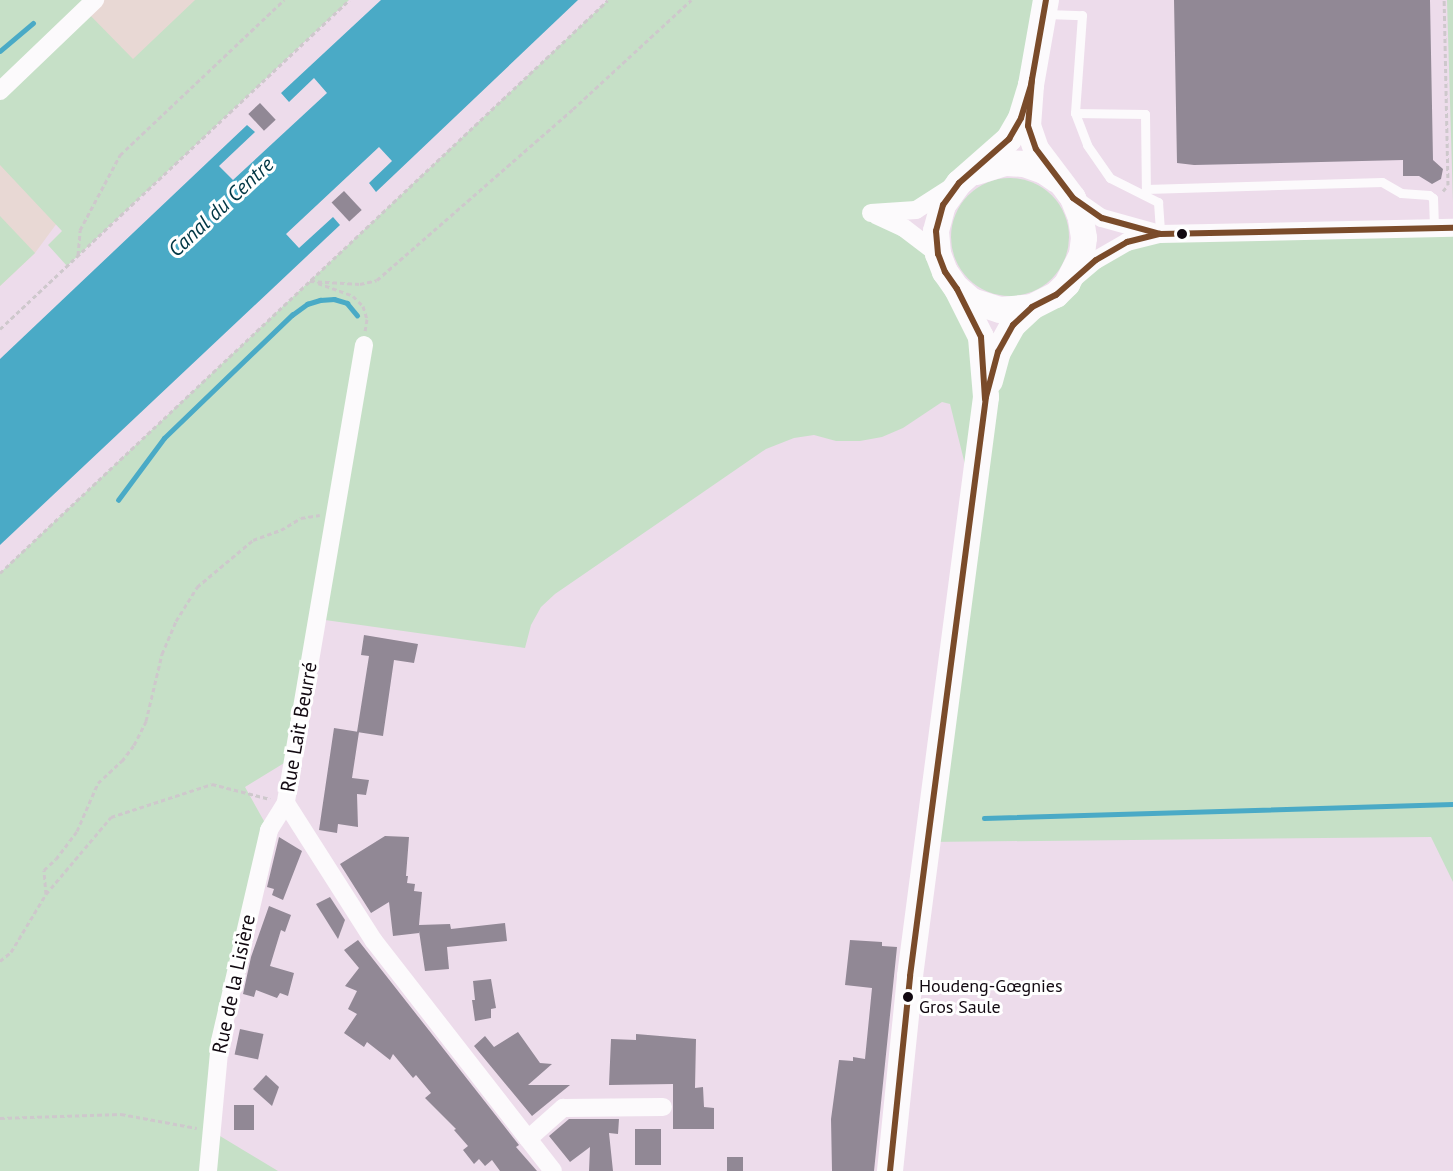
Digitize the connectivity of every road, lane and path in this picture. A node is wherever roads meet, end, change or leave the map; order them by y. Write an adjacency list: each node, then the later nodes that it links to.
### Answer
1 (284, 0): 19 (path)
2 (349, 0): 19 (path)
3 (608, 0): 20 (path)
4 (691, 0): 20 (path)
5 (1444, 0): 14 (path)
6 (90, 2): 9 (street)
7 (1045, 7): 8 (street); 10 (lane)
8 (1031, 85): 11 (street); 12 (street)
9 (0, 91)
10 (1075, 113): 13 (lane); 13 (lane)
11 (966, 178): 12 (street); 18 (street); 18 (street)
12 (1067, 190): 17 (street); 21 (street)
13 (1146, 193): 14 (lane); 17 (lane)
14 (1433, 198): 15 (lane)
15 (1434, 228): 16 (street); 17 (street)
16 (1453, 228)
17 (1160, 234): 21 (street)
18 (938, 254): 22 (street)
19 (78, 255): 24 (path)
20 (310, 281): 25 (path); 28 (path)
21 (1067, 284): 23 (street)
22 (957, 289): 23 (street); 26 (street)
23 (1032, 308): 26 (street)
24 (0, 329)
25 (363, 345): 27 (street, Rue Lait Beurré)
26 (986, 397): 38 (street)
27 (337, 513): 29 (street, Rue Lait Beurré); 30 (path)
28 (0, 573)
29 (286, 803): 30 (path); 34 (street, Rue de la Lisière); 35 (street, Rue Lait Beurré)
30 (46, 894): 31 (path)
31 (0, 961)
32 (663, 1107): 35 (street)
33 (0, 1118): 34 (path)
34 (210, 1130): 36 (street, Rue de la Lisière)
35 (528, 1138): 37 (street, Rue Lait Beurré)
36 (208, 1171)
37 (553, 1171)
38 (891, 1171)

